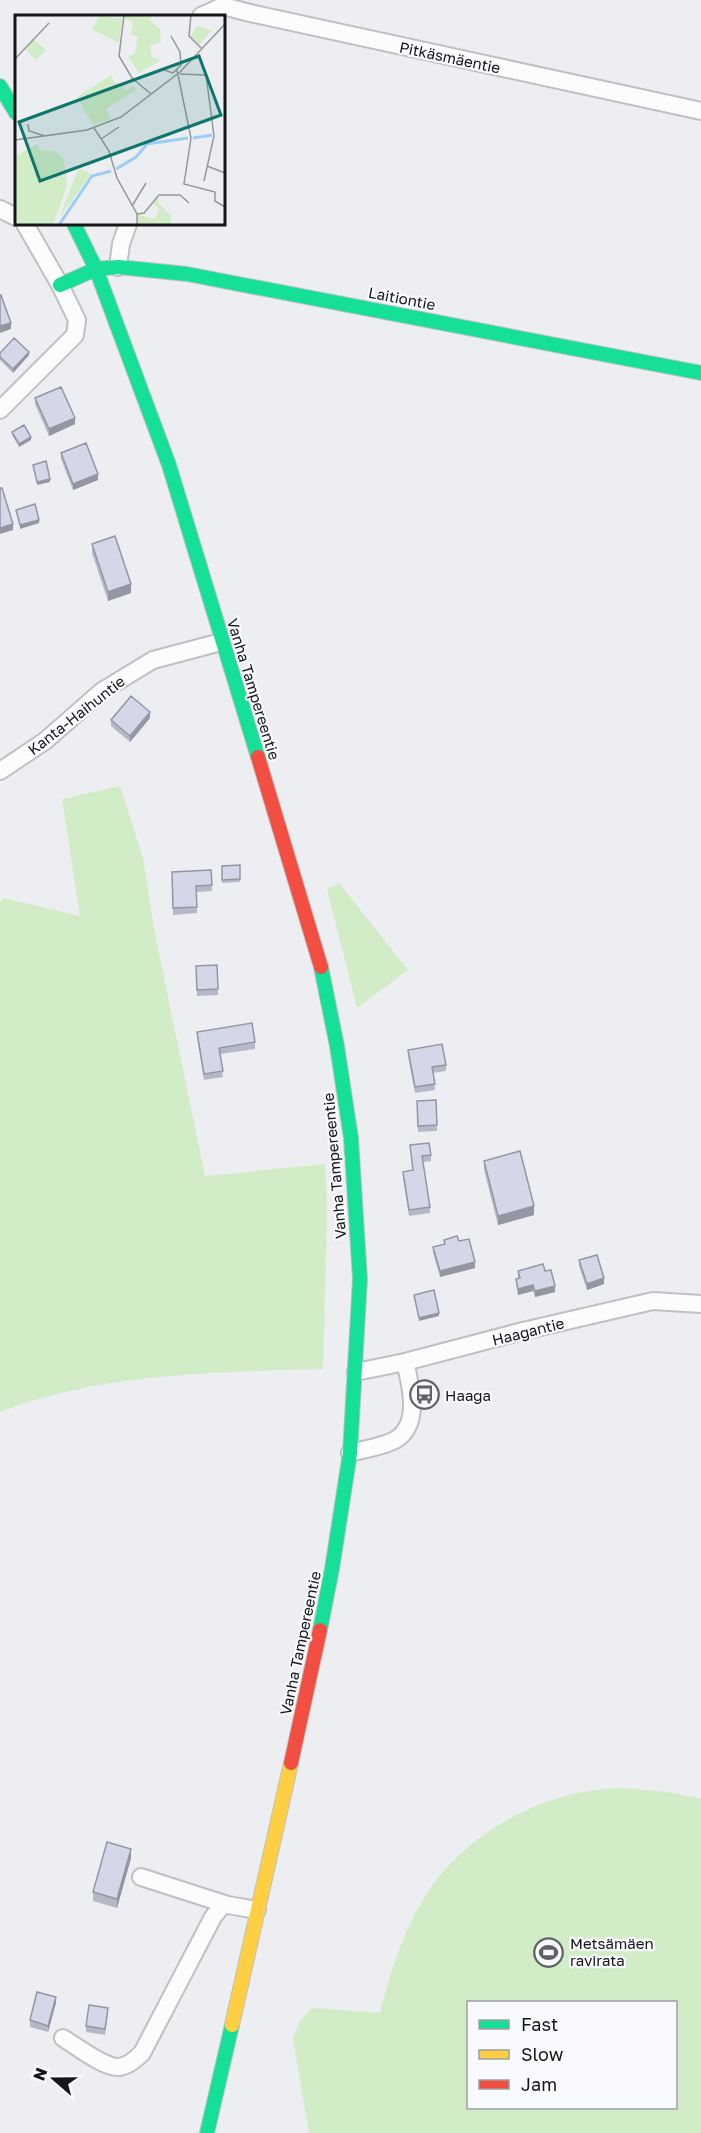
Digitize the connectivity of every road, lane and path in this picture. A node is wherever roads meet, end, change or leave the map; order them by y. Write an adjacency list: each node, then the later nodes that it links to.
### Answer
1 (203, 15): 4 (street, Pitkäsmäentie)
2 (0, 86): 3 (main road)
3 (15, 111)
4 (701, 111)
5 (0, 209): 6 (street)
6 (15, 216)
7 (26, 225): 12 (street)
8 (74, 225): 11 (main road, Vanha Tampereentie)
9 (128, 225): 10 (street)
10 (118, 267): 11 (main road, Laitiontie); 13 (main road, Laitiontie)
11 (96, 269): 12 (main road, Laitiontie); 15 (main road, Vanha Tampereentie)
12 (60, 285): 14 (street)
13 (701, 373)
14 (0, 410)
15 (221, 642): 16 (street, Kanta-Haihuntie); 19 (main road, Vanha Tampereentie)
16 (0, 771)
17 (701, 1304): 18 (street, Haagantie)
18 (405, 1362): 19 (street, Haagantie); 20 (street)
19 (356, 1372): 20 (main road, Vanha Tampereentie)
20 (350, 1453): 23 (main road, Vanha Tampereentie)
21 (141, 1878): 22 (street)
22 (228, 1905): 23 (street); 24 (street)
23 (257, 1910): 25 (main road, Vanha Tampereentie)
24 (63, 2038)
25 (207, 2133)

